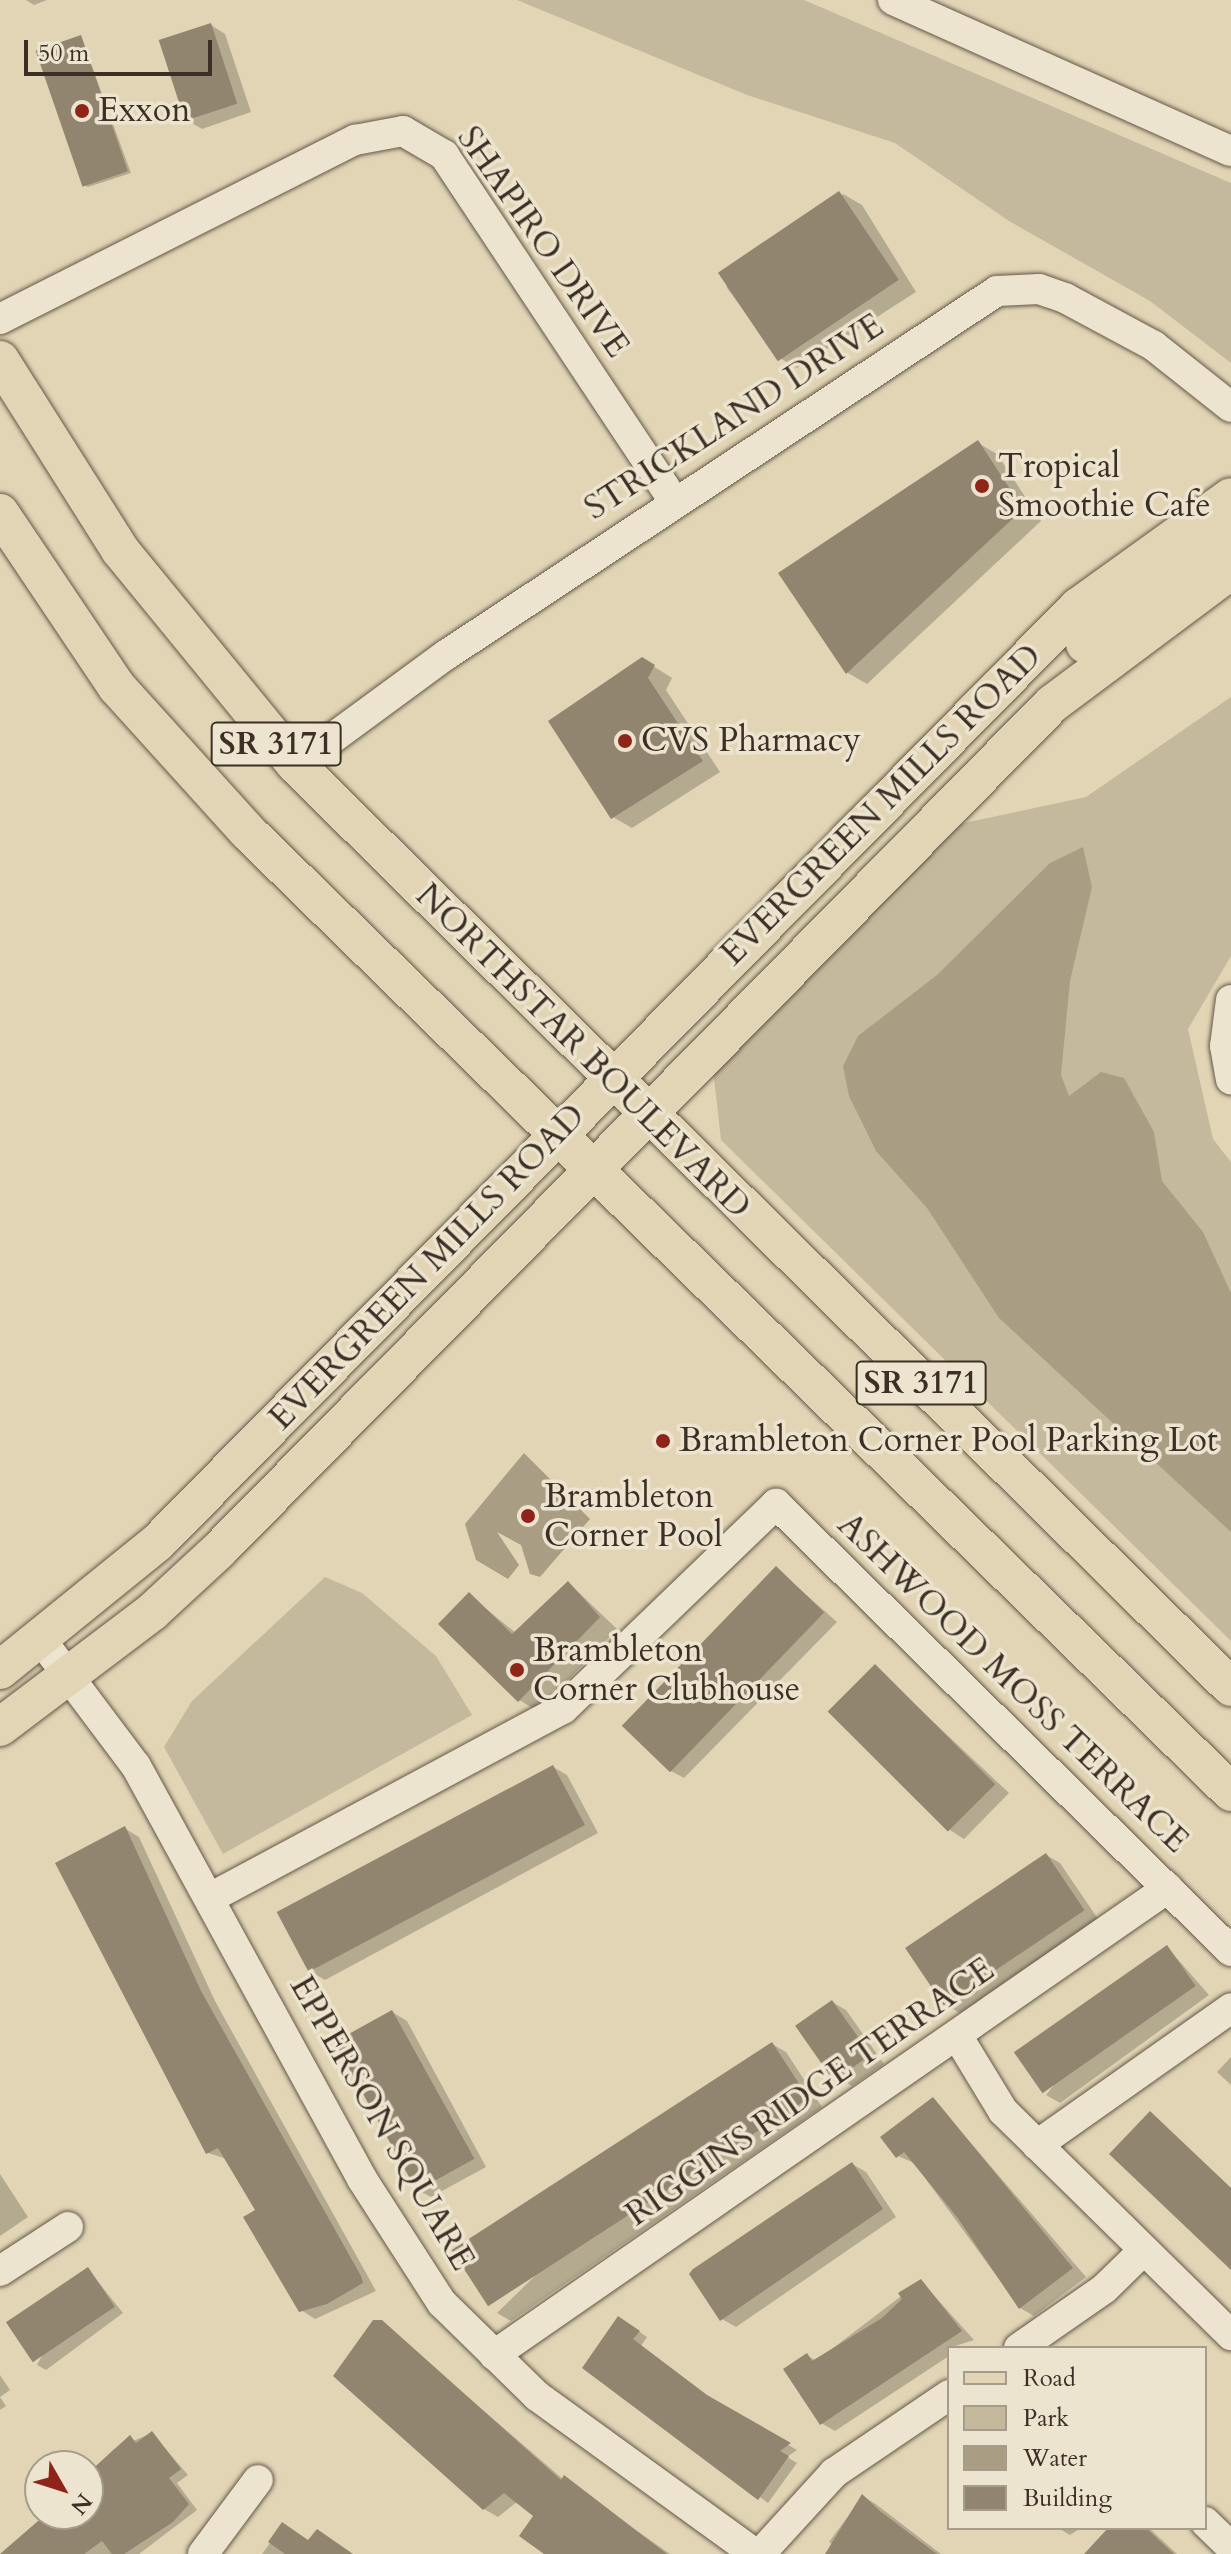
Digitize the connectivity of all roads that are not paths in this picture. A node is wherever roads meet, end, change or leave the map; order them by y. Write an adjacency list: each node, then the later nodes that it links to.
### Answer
1 (893, 0): 2 (street)
2 (1231, 151)
3 (0, 319): 7 (street, SHAPIRO DRIVE)
4 (0, 360): 12 (main road, NORTHSTAR BOULEVARD / SR 3171)
5 (1231, 407): 7 (street, STRICKLAND DRIVE)
6 (1231, 497): 14 (main road, EVERGREEN MILLS ROAD)
7 (674, 501): 12 (street, STRICKLAND DRIVE)
8 (0, 513): 17 (main road, SR 3171)
9 (1231, 538): 11 (main road)
10 (1231, 570): 11 (main road, EVERGREEN MILLS ROAD)
11 (1052, 704): 16 (main road, EVERGREEN MILLS ROAD)
12 (296, 765): 14 (main road, NORTHSTAR BOULEVARD / SR 3171)
13 (1231, 1000): 15 (street)
14 (612, 1077): 16 (main road, NORTHSTAR BOULEVARD / SR 3171); 17 (main road, EVERGREEN MILLS ROAD)
15 (1231, 1079)
16 (646, 1112): 18 (main road, EVERGREEN MILLS ROAD); 22 (main road, NORTHSTAR BOULEVARD / SR 3171)
17 (556, 1133): 18 (main road, SR 3171); 19 (main road, EVERGREEN MILLS ROAD)
18 (592, 1167): 21 (main road, EVERGREEN MILLS ROAD); 24 (main road, SR 3171)
19 (42, 1641): 20 (main road, EVERGREEN MILLS ROAD); 21 (street, EPPERSON SQUARE)
20 (0, 1670)
21 (69, 1679): 23 (main road, EVERGREEN MILLS ROAD); 26 (street, EPPERSON SQUARE)
22 (1231, 1687)
23 (0, 1727)
24 (1231, 1792)
25 (1168, 1888): 26 (street, ASHWOOD MOSS TERRACE); 27 (street, ASHWOOD MOSS TERRACE); 29 (street, RIGGINS RIDGE TERRACE)
26 (212, 1897): 37 (street, EPPERSON SQUARE)
27 (1231, 1951)
28 (1231, 2008): 30 (street)
29 (958, 2037): 30 (street); 37 (street, RIGGINS RIDGE TERRACE)
30 (1037, 2145): 32 (street)
31 (68, 2227): 33 (street)
32 (1144, 2250): 34 (street); 35 (street)
33 (0, 2271)
34 (1231, 2335)
35 (1060, 2337): 36 (street)
36 (1026, 2346)
37 (494, 2355): 43 (street, EPPERSON SQUARE)
38 (947, 2396): 43 (street)
39 (258, 2480): 42 (street)
40 (1207, 2524): 41 (street)
41 (1231, 2547)
42 (203, 2554)
43 (757, 2554)

